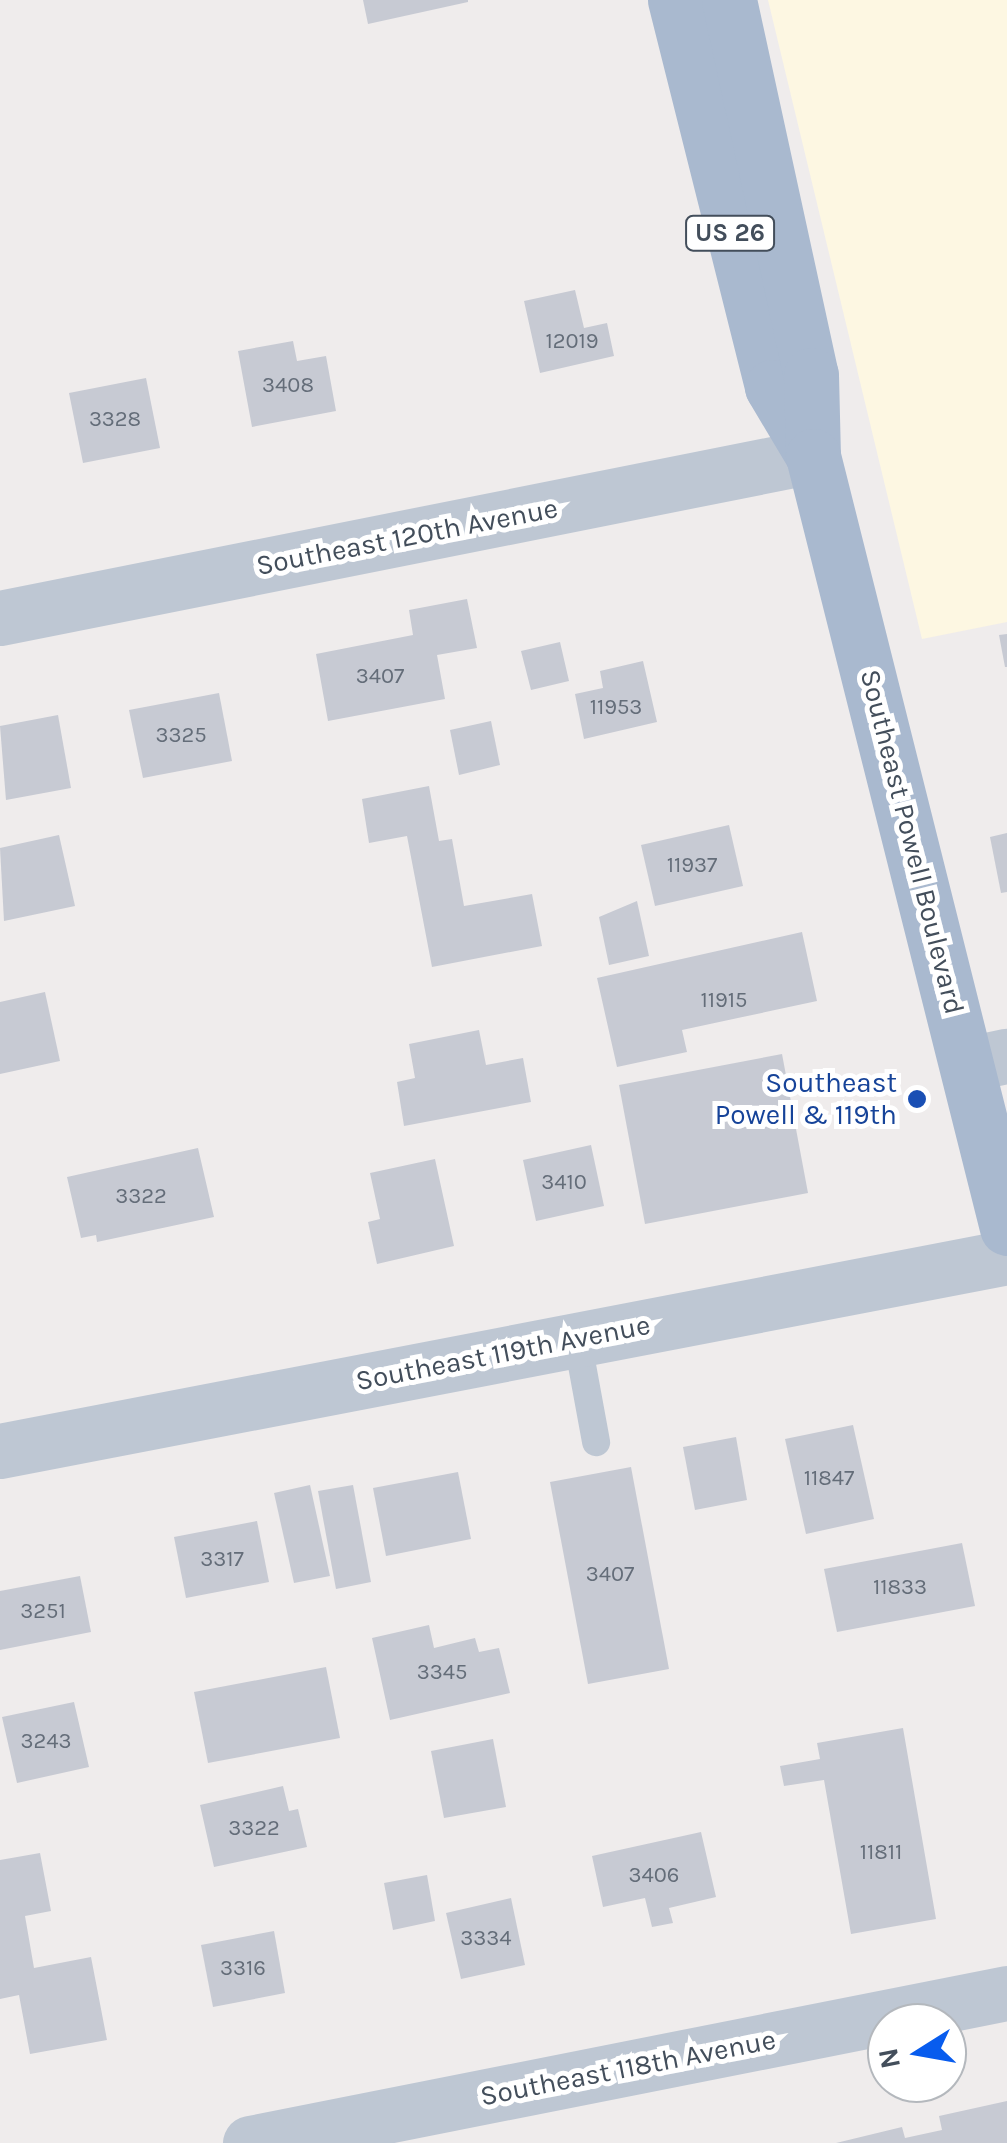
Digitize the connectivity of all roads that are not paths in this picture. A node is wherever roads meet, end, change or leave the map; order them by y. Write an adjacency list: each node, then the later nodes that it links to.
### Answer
1 (675, 0): 3 (main road, Southeast Powell Boulevard / US 26)
2 (730, 0): 3 (main road, Southeast Powell Boulevard / US 26)
3 (814, 456): 4 (street, Southeast 120th Avenue); 5 (main road, Southeast Powell Boulevard / US 26)
4 (0, 618)
5 (988, 1060): 6 (main road, Southeast Powell Boulevard / US 26)
6 (1007, 1228)
7 (1007, 1258): 8 (street, Southeast 119th Avenue)
8 (578, 1338): 9 (lane); 10 (street, Southeast 119th Avenue)
9 (596, 1442)
10 (0, 1451)
11 (1007, 1993): 12 (street, Southeast 118th Avenue)
12 (250, 2143)

